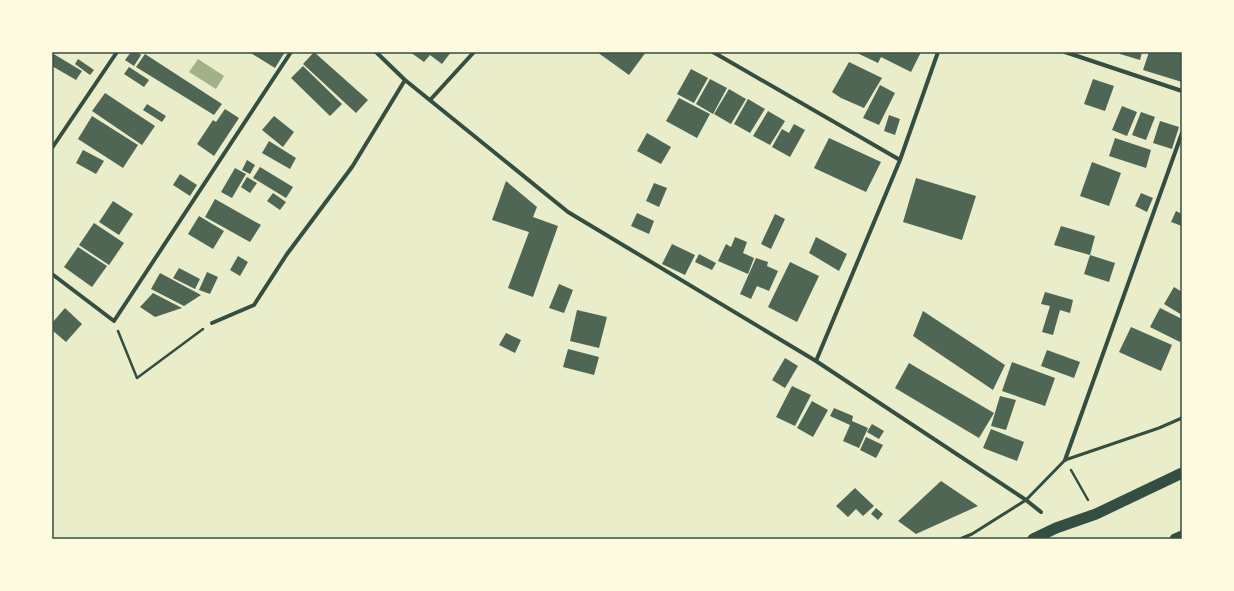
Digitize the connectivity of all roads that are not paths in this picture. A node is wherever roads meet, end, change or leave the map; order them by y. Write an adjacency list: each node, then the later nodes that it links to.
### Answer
1 (118, 52): 12 (street)
2 (291, 52): 14 (street)
3 (376, 52): 8 (street)
4 (474, 52): 10 (street)
5 (713, 52): 13 (street)
6 (938, 52): 13 (street)
7 (1065, 52): 9 (street)
8 (405, 80): 10 (street); 15 (street)
9 (1182, 91)
10 (431, 99): 16 (street)
11 (1182, 133): 18 (street)
12 (52, 148)
13 (900, 160): 16 (street)
14 (52, 274)
15 (212, 323)
16 (816, 361): 20 (street)
17 (1182, 418): 18 (lane)
18 (1065, 460): 20 (lane)
19 (1182, 473): 24 (highway)
20 (1026, 500): 21 (street); 23 (lane)
21 (1041, 512)
22 (1182, 536): 25 (highway)
23 (960, 539)
24 (1033, 539)
25 (1175, 539)

